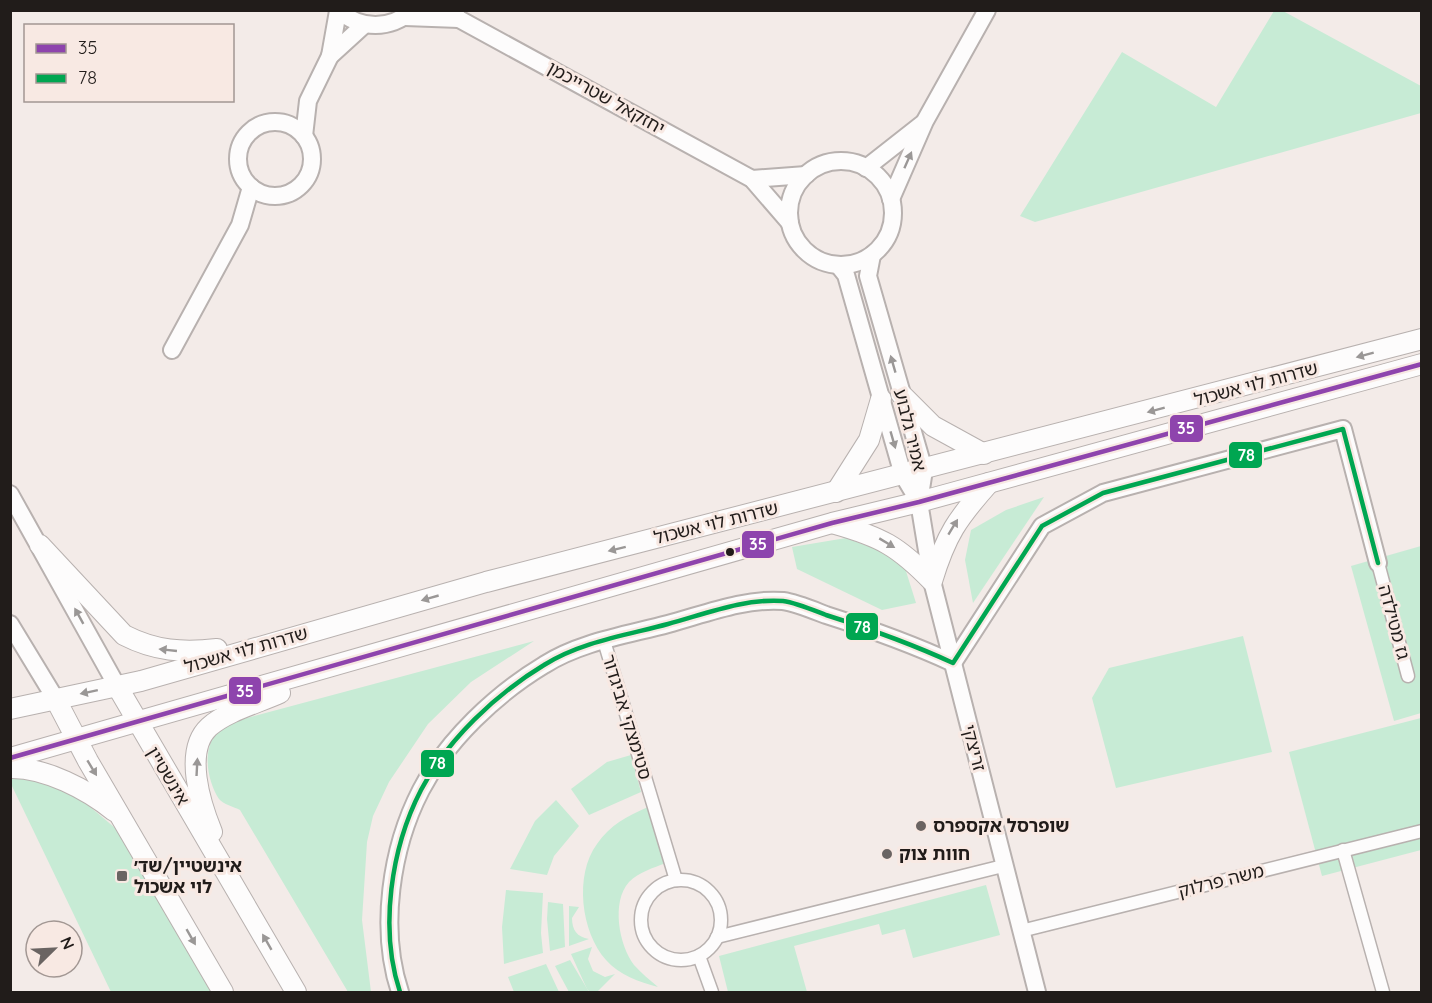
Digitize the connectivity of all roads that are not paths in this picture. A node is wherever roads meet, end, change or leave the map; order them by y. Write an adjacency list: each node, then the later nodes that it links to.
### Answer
1 (987, 10): 8 (street)
2 (338, 11): 5 (street); 6 (street)
3 (409, 14): 4 (street, יחזקאל שטרייכמן); 5 (street, יחזקאל שטרייכמן)
4 (455, 15): 13 (street, יחזקאל שטרייכמן)
5 (364, 25): 6 (street)
6 (330, 56): 7 (street)
7 (308, 101): 9 (street); 10 (street)
8 (925, 121): 11 (street); 16 (street, one-way to 8)
9 (280, 122): 10 (street); 14 (street)
10 (304, 135): 15 (street)
11 (866, 168): 12 (street); 16 (street)
12 (806, 175): 13 (street); 17 (street)
13 (752, 179): 17 (street, יחזקאל שטרייכמן)
14 (251, 187): 15 (street); 18 (street)
15 (269, 196): 18 (street)
16 (891, 199): 19 (street)
17 (790, 223): 20 (street)
18 (240, 225): 22 (street)
19 (872, 255): 20 (street); 24 (street, אמיר גלבוע, one-way to 19)
20 (838, 265): 25 (street, אמיר גלבוע)
21 (1422, 339): 26 (street, שדרות לוי אשכול, one-way to 26)
22 (172, 350)
23 (1422, 364): 29 (street, שדרות לוי אשכול)
24 (901, 394): 26 (street); 27 (street, אמיר גלבוע)
25 (881, 399): 28 (street, אמיר גלבוע, one-way to 28); 30 (street)
26 (984, 454): 27 (street, שדרות לוי אשכול)
27 (924, 470): 28 (street, שדרות לוי אשכול); 32 (street, אמיר גלבוע)
28 (903, 475): 30 (street, שדרות לוי אשכול); 32 (street, אמיר גלבוע)
29 (989, 482): 32 (street, שדרות לוי אשכול); 36 (street, one-way to 29)
30 (836, 492): 39 (street, שדרות לוי אשכול, one-way to 39)
31 (10, 495): 34 (street, אינשטיין)
32 (919, 502): 33 (street, שדרות לוי אשכול); 36 (street, זריצקי)
33 (832, 523): 36 (street, one-way to 36); 41 (street, שדרות לוי אשכול)
34 (40, 545): 39 (street, one-way to 34); 43 (street, אינשטיין, one-way to 34)
35 (1378, 563): 40 (street, גז מטילדה); 42 (street, גז מטילדה)
36 (932, 581): 40 (street, זריצקי)
37 (10, 624): 44 (street)
38 (604, 641): 40 (street); 54 (street, סטימצקי אביגדור); 61 (street, סטימצקי אביגדור)
39 (267, 643): 43 (street, שדרות לוי אשכול)
40 (953, 663): 53 (street, זריצקי)
41 (345, 664): 46 (street, שדרות לוי אשכול); 55 (street, one-way to 41)
42 (1408, 676)
43 (117, 686): 44 (street, שדרות לוי אשכול, one-way to 44); 46 (street, אינשטיין)
44 (55, 698): 45 (street, שדרות לוי אשכול); 47 (street)
45 (10, 709)
46 (138, 724): 47 (street, שדרות לוי אשכול); 55 (street, אינשטיין)
47 (77, 740): 48 (street, שדרות לוי אשכול); 50 (street, one-way to 50)
48 (10, 758)
49 (10, 768): 50 (street)
50 (124, 821): 59 (street, one-way to 59)
51 (1422, 831): 52 (street, משה פרלוק)
52 (1343, 850): 56 (street, משה פרלוק); 64 (street)
53 (1003, 866): 56 (street, זריצקי); 57 (street)
54 (676, 880): 57 (street); 58 (street)
55 (232, 882): 60 (street, אינשטיין, one-way to 55)
56 (1021, 931): 63 (street, זריצקי)
57 (717, 937): 58 (street)
58 (699, 956): 62 (street)
59 (223, 993)
60 (296, 993)
61 (400, 993)
62 (712, 993)
63 (1037, 993)
64 (1383, 993)

